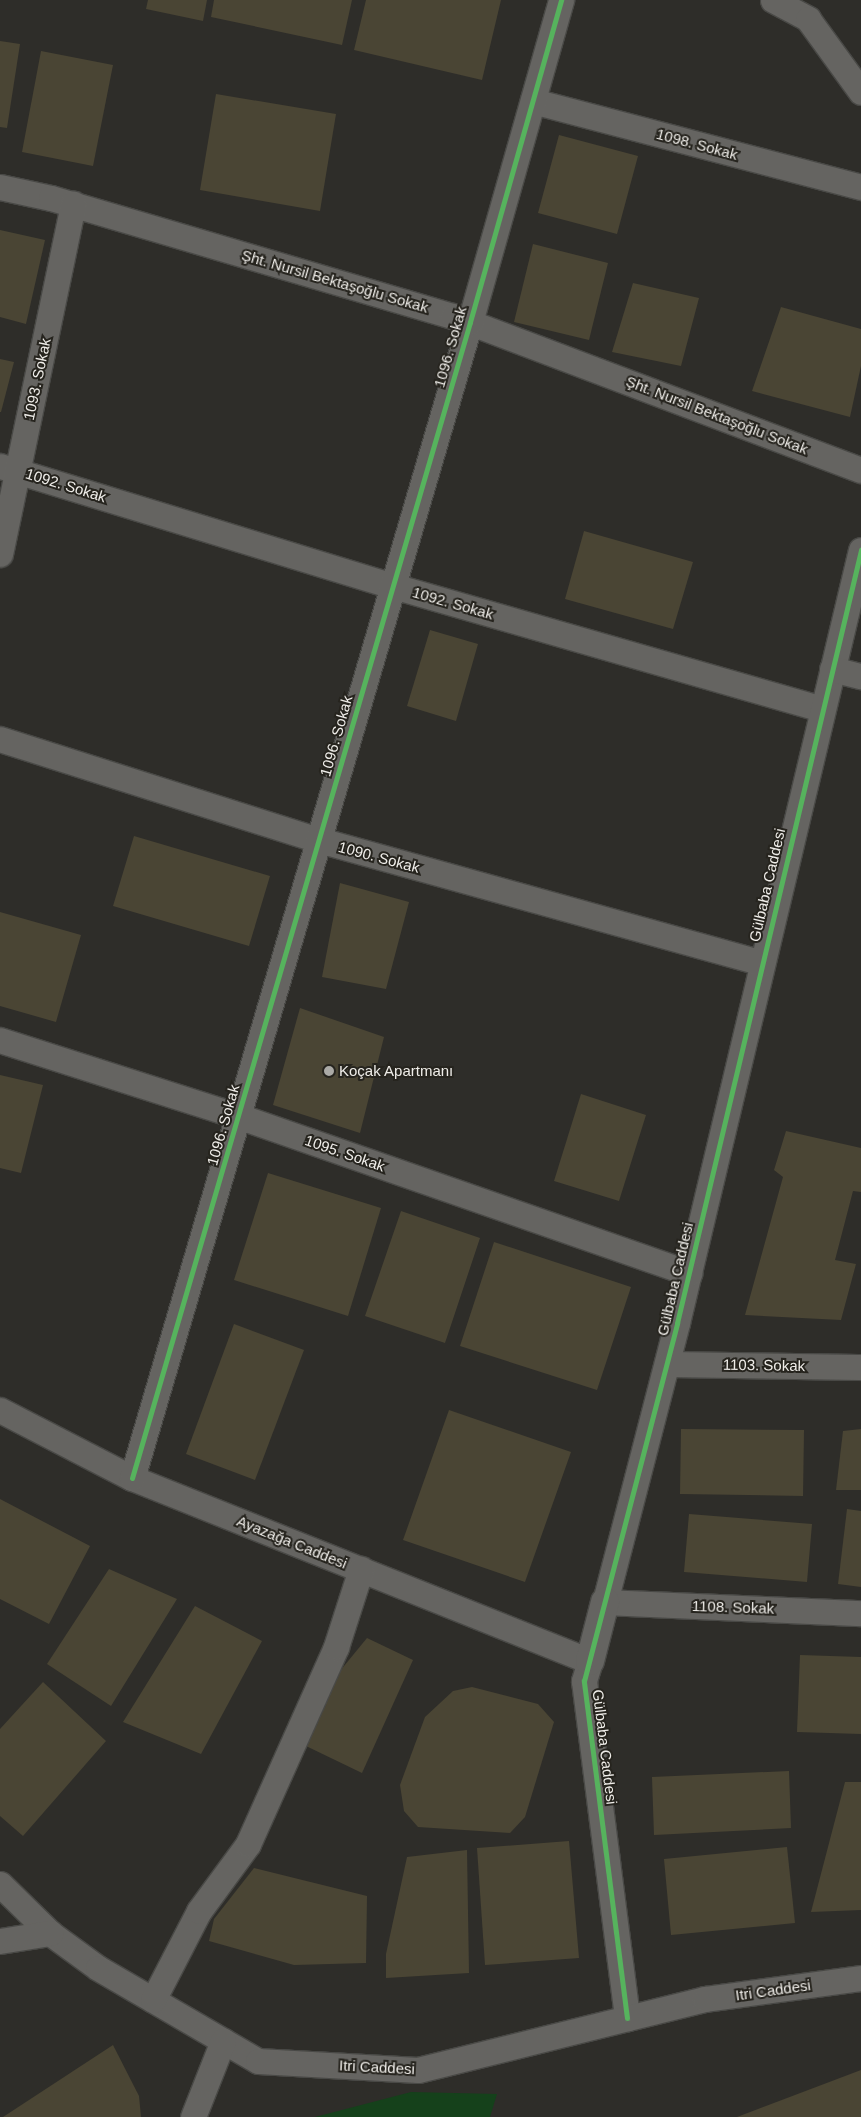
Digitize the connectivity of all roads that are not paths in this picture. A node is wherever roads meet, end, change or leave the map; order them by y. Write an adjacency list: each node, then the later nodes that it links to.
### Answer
1 (562, 0): 4 (street, 1096. Sokak)
2 (773, 0): 3 (street)
3 (861, 92)
4 (533, 101): 6 (street, 1098. Sokak); 8 (street, 1096. Sokak)
5 (0, 187): 7 (street, Şht. Nursil Bektaşoğlu Sokak)
6 (861, 187)
7 (73, 204): 8 (street, Şht. Nursil Bektaşoğlu Sokak); 9 (street, 1093. Sokak)
8 (470, 322): 10 (street, Şht. Nursil Bektaşoğlu Sokak); 13 (street, 1096. Sokak)
9 (9, 468): 12 (street, 1093. Sokak); 13 (street, 1092. Sokak)
10 (861, 470)
11 (861, 550): 14 (street, Gülbaba Caddesi)
12 (0, 554)
13 (393, 586): 16 (street, 1092. Sokak); 18 (street, 1096. Sokak)
14 (832, 669): 15 (street); 16 (street, Gülbaba Caddesi)
15 (861, 676)
16 (822, 709): 19 (street, Gülbaba Caddesi)
17 (0, 739): 18 (street, 1090. Sokak)
18 (319, 840): 19 (street, 1090. Sokak); 21 (street, 1096. Sokak)
19 (762, 962): 22 (street, Gülbaba Caddesi)
20 (0, 1040): 21 (street, 1095. Sokak)
21 (238, 1116): 22 (street, 1095. Sokak); 26 (street, 1096. Sokak)
22 (689, 1273): 23 (street, Gülbaba Caddesi)
23 (667, 1364): 24 (street, 1103. Sokak); 28 (street, Gülbaba Caddesi)
24 (861, 1367)
25 (0, 1410): 26 (street, Ayazağa Caddesi)
26 (132, 1478): 27 (street, Ayazağa Caddesi)
27 (361, 1570): 30 (street, Ayazağa Caddesi); 35 (street)
28 (605, 1602): 29 (street, 1108. Sokak); 30 (street, Gülbaba Caddesi)
29 (861, 1613)
30 (590, 1661): 36 (street, Gülbaba Caddesi)
31 (0, 1884): 32 (street, Itri Caddesi)
32 (50, 1933): 33 (street); 35 (street, Itri Caddesi)
33 (0, 1941)
34 (861, 1978): 36 (street, Itri Caddesi)
35 (153, 2000): 37 (street, Itri Caddesi)
36 (627, 2018): 37 (street, Itri Caddesi)
37 (223, 2041): 38 (street)
38 (194, 2117)

